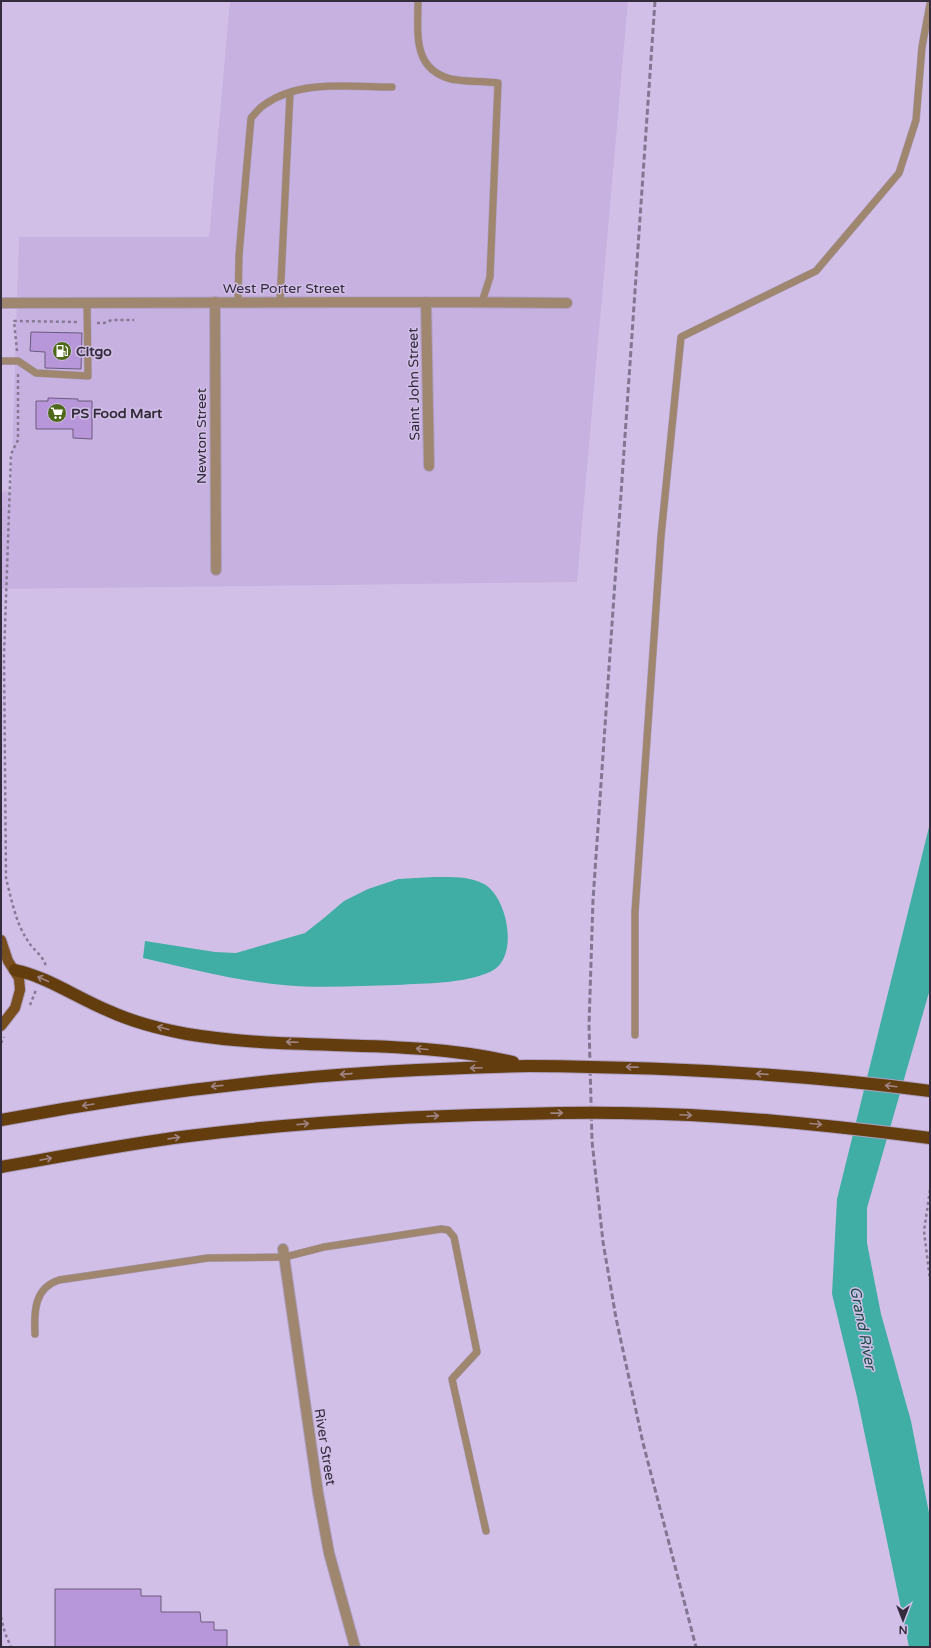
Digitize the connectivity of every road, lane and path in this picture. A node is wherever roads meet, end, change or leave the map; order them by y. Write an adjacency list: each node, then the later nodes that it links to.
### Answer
1 (418, 1): 10 (lane)
2 (930, 4): 24 (lane)
3 (392, 87): 4 (lane)
4 (290, 93): 7 (lane); 8 (lane)
5 (87, 302): 6 (street, West Porter Street); 11 (street, West Porter Street); 14 (lane)
6 (215, 302): 7 (street, West Porter Street); 18 (street, Newton Street)
7 (238, 302): 8 (street, West Porter Street)
8 (280, 302): 9 (street, West Porter Street)
9 (426, 302): 10 (street, West Porter Street); 17 (street, Saint John Street)
10 (482, 302): 12 (street, West Porter Street)
11 (1, 303)
12 (567, 303)
13 (134, 320): 14 (path)
14 (87, 322): 16 (path); 16 (lane)
15 (1, 361): 16 (lane)
16 (18, 361): 21 (path)
17 (429, 466)
18 (216, 570)
19 (1, 940): 20 (main road)
20 (8, 962): 21 (highway); 23 (main road)
21 (41, 978): 22 (path); 26 (highway, one-way to 21)
22 (28, 1010)
23 (3, 1026): 25 (path)
24 (635, 1035)
25 (1, 1043)
26 (529, 1066): 27 (highway, one-way to 26, bridge); 28 (highway, one-way to 28)
27 (930, 1091)
28 (1, 1120)
29 (930, 1138): 30 (highway, one-way to 29, bridge)
30 (3, 1167)
31 (930, 1190): 33 (path)
32 (284, 1253): 34 (lane); 35 (lane); 38 (street, River Street)
33 (930, 1280)
34 (35, 1334)
35 (486, 1531)
36 (1, 1617): 37 (path)
37 (11, 1647)
38 (355, 1647)

